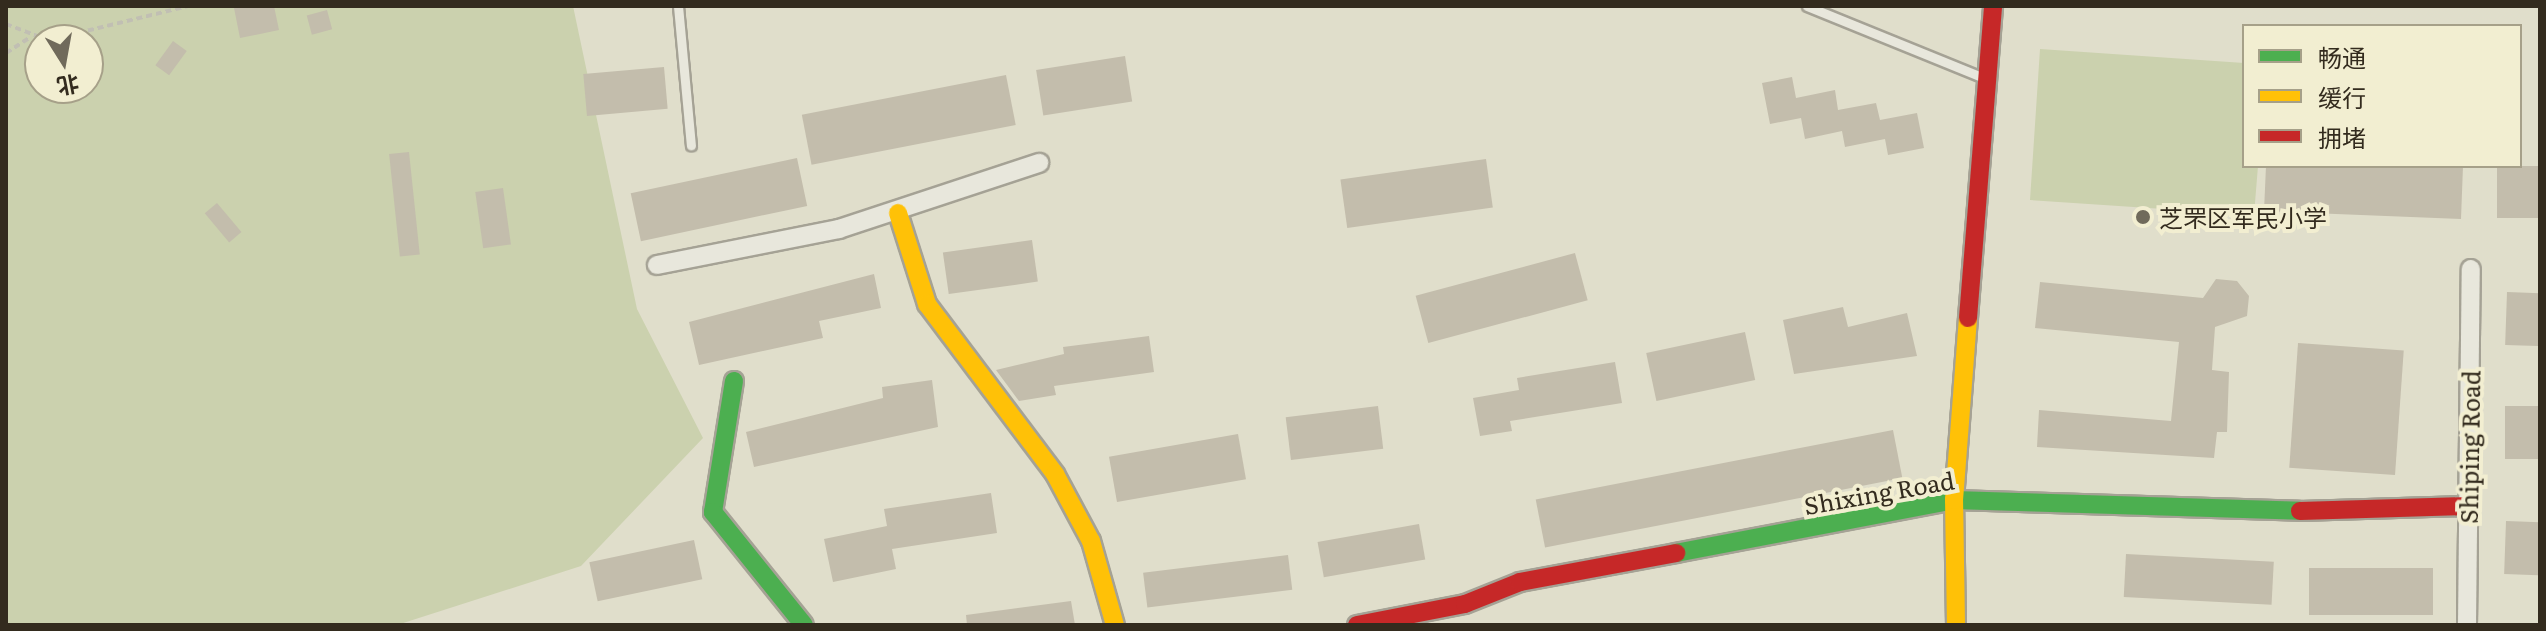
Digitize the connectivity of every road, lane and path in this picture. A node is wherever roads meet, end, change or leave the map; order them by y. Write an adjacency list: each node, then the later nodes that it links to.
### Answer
1 (188, 6): 6 (path)
2 (678, 6): 11 (lane)
3 (1807, 6): 10 (lane)
4 (1993, 6): 10 (street)
5 (6, 24): 7 (path)
6 (104, 26)
7 (24, 35)
8 (24, 41): 9 (path)
9 (6, 53)
10 (1987, 80): 17 (street)
11 (691, 145)
12 (1039, 163): 13 (street)
13 (898, 213): 14 (street); 20 (street)
14 (657, 265)
15 (2471, 269): 18 (street, Shiping Road)
16 (734, 381): 19 (street)
17 (1954, 500): 18 (street, Shixing Road); 21 (street, Shixing Road); 22 (street)
18 (2468, 506): 23 (street, Shiping Road)
19 (804, 625)
20 (1115, 625)
21 (1357, 625)
22 (1956, 625)
23 (2467, 625)

